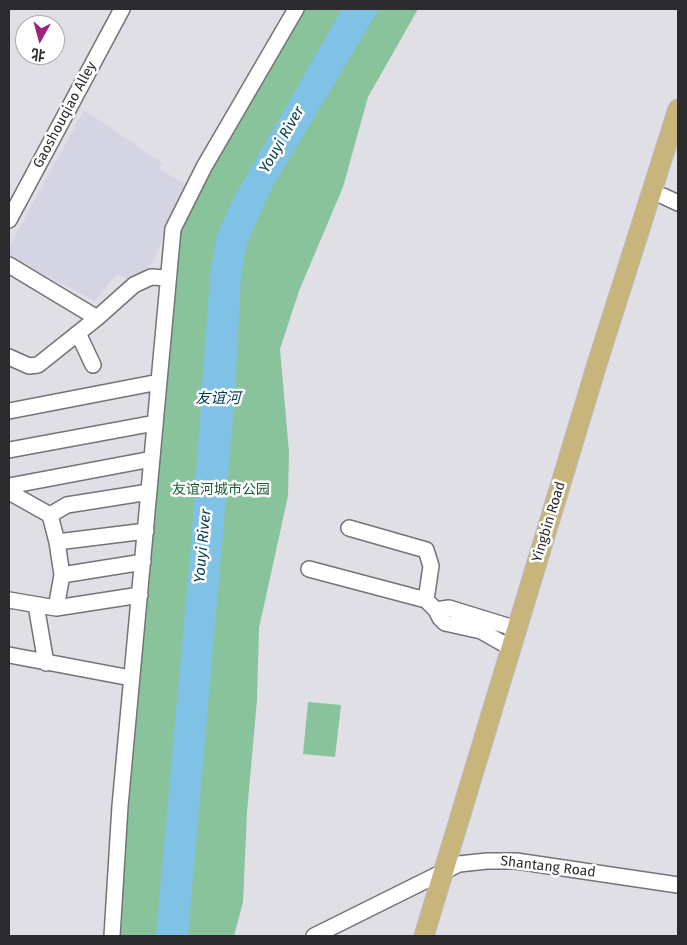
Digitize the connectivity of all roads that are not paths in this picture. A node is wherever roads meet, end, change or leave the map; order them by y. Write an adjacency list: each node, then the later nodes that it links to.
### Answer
1 (122, 9): 6 (street, Gaoshouqiao Alley)
2 (296, 9): 8 (street)
3 (678, 109): 33 (main road, Yingbin Road)
4 (678, 149): 5 (main road, Yingbin Road)
5 (671, 199): 38 (main road, Yingbin Road)
6 (9, 220)
7 (9, 265): 9 (street)
8 (168, 278): 9 (street); 13 (street)
9 (97, 318): 10 (street)
10 (78, 333): 11 (street); 12 (street)
11 (9, 359)
12 (93, 365)
13 (159, 382): 14 (street); 15 (street)
14 (9, 411)
15 (155, 423): 16 (street); 17 (street)
16 (9, 450)
17 (152, 459): 18 (street); 20 (street)
18 (9, 486)
19 (9, 492): 21 (street)
20 (149, 492): 21 (street); 23 (street)
21 (50, 515): 24 (street)
22 (349, 528): 31 (street)
23 (146, 531): 24 (street); 25 (street)
24 (57, 542): 27 (street)
25 (143, 562): 27 (street); 28 (street)
26 (309, 569): 31 (street)
27 (62, 576): 32 (street)
28 (140, 595): 32 (street); 37 (street)
29 (9, 600): 30 (street)
30 (36, 605): 32 (street); 36 (street)
31 (431, 605): 33 (street); 34 (street)
32 (56, 608)
33 (517, 629): 34 (main road, Yingbin Road)
34 (511, 648): 38 (main road, Yingbin Road)
35 (9, 655): 36 (street)
36 (46, 663): 37 (street)
37 (130, 678): 41 (street)
38 (451, 871): 39 (street, Shantang Road); 40 (street, Shantang Road); 42 (street, Shantang Road); 43 (street, Shantang Road); 44 (main road, Yingbin Road); 45 (main road, Yingbin Road)
39 (678, 885)
40 (678, 893)
41 (112, 936)
42 (314, 936)
43 (330, 936)
44 (424, 936)
45 (437, 936)

